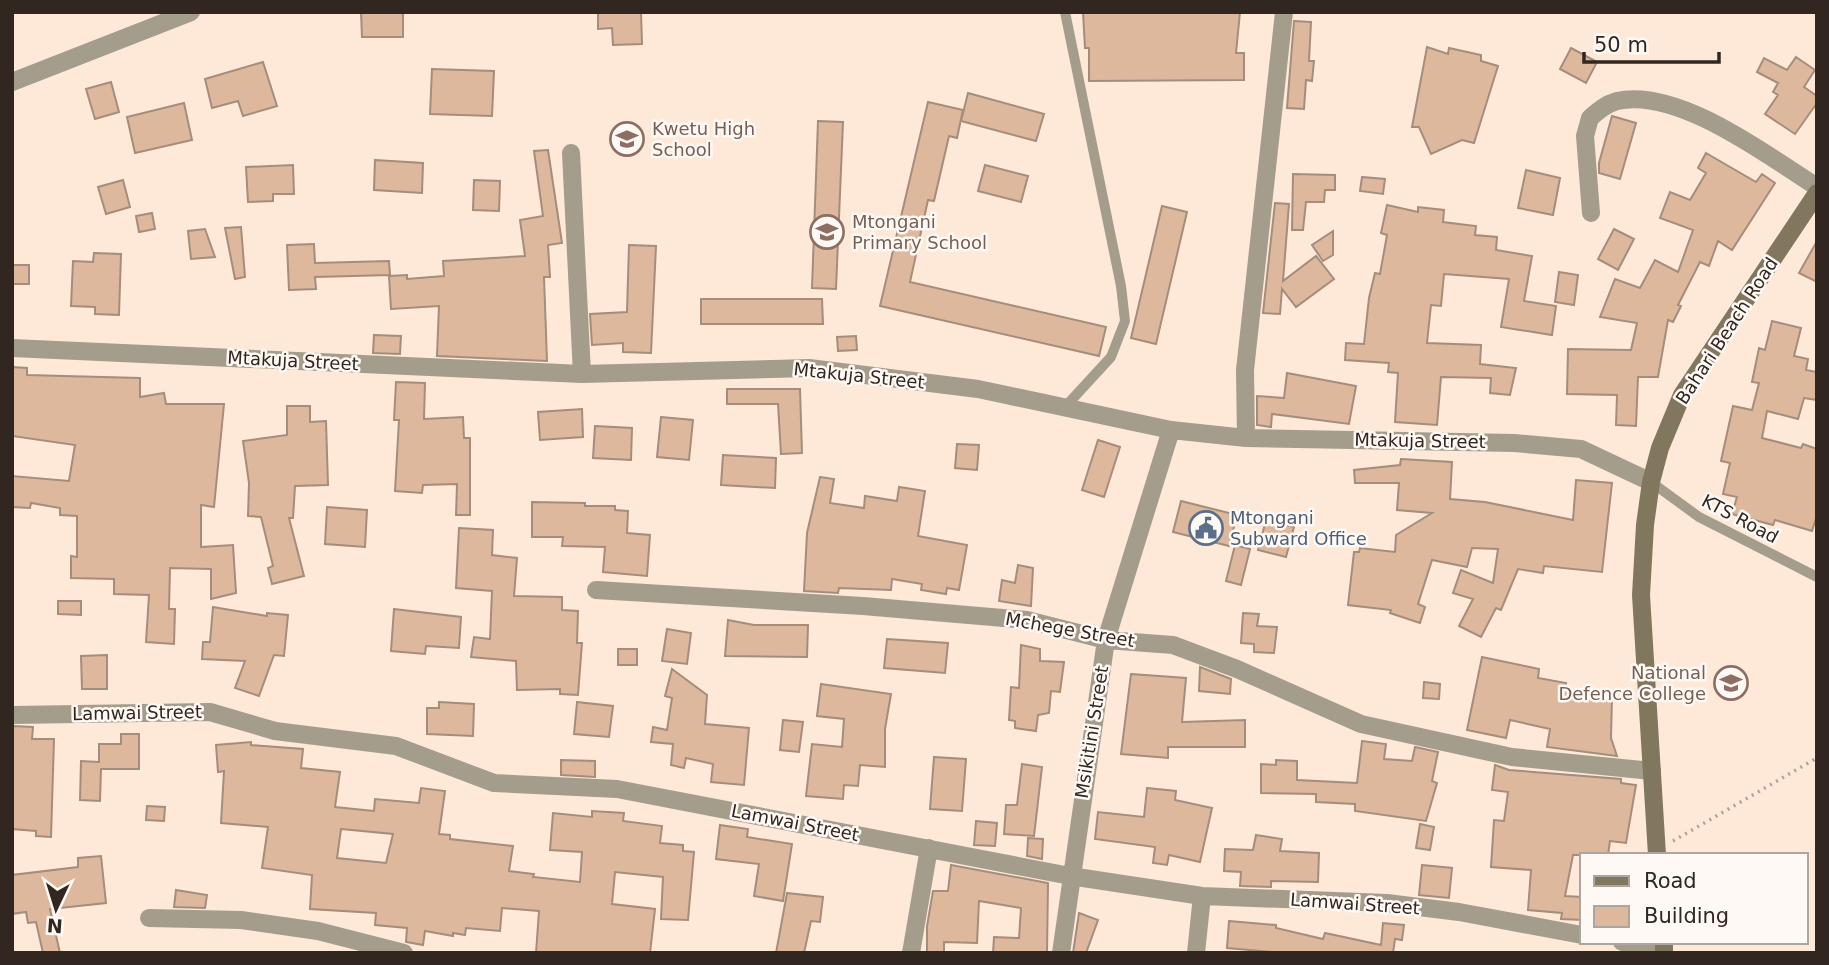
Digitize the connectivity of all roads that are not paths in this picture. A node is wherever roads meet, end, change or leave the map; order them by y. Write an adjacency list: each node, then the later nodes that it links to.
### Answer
1 (191, 12): 4 (street)
2 (1065, 12): 11 (lane)
3 (1284, 12): 13 (street)
4 (12, 82)
5 (571, 153): 10 (street)
6 (1817, 187): 8 (street)
7 (1817, 193): 14 (street, Bahari Beach Road)
8 (1591, 213)
9 (12, 348): 10 (street, Mtakuja Street)
10 (582, 374): 11 (street, Mtakuja Street)
11 (1065, 407): 12 (street, Mtakuja Street)
12 (1171, 430): 13 (street, Mtakuja Street); 17 (street, Msikitini Street)
13 (1246, 438): 14 (street, Mtakuja Street)
14 (1651, 482): 15 (lane, KTS Road); 19 (street, Bahari Beach Road)
15 (1817, 577)
16 (596, 590): 17 (street, Mchege Street)
17 (1106, 640): 19 (street, Mchege Street); 22 (street, Msikitini Street)
18 (12, 715): 20 (street, Lamwai Street)
19 (1652, 771): 21 (street, Bahari Beach Road)
20 (929, 848): 22 (street, Lamwai Street); 29 (street)
21 (1657, 853)
22 (1070, 876): 23 (street, Lamwai Street); 30 (street, Msikitini Street)
23 (1202, 896): 25 (street, Lamwai Street); 31 (street)
24 (149, 918): 28 (street)
25 (1580, 935)
26 (1636, 944): 27 (street)
27 (1664, 948)
28 (404, 953)
29 (911, 953)
30 (1061, 953)
31 (1196, 953)

